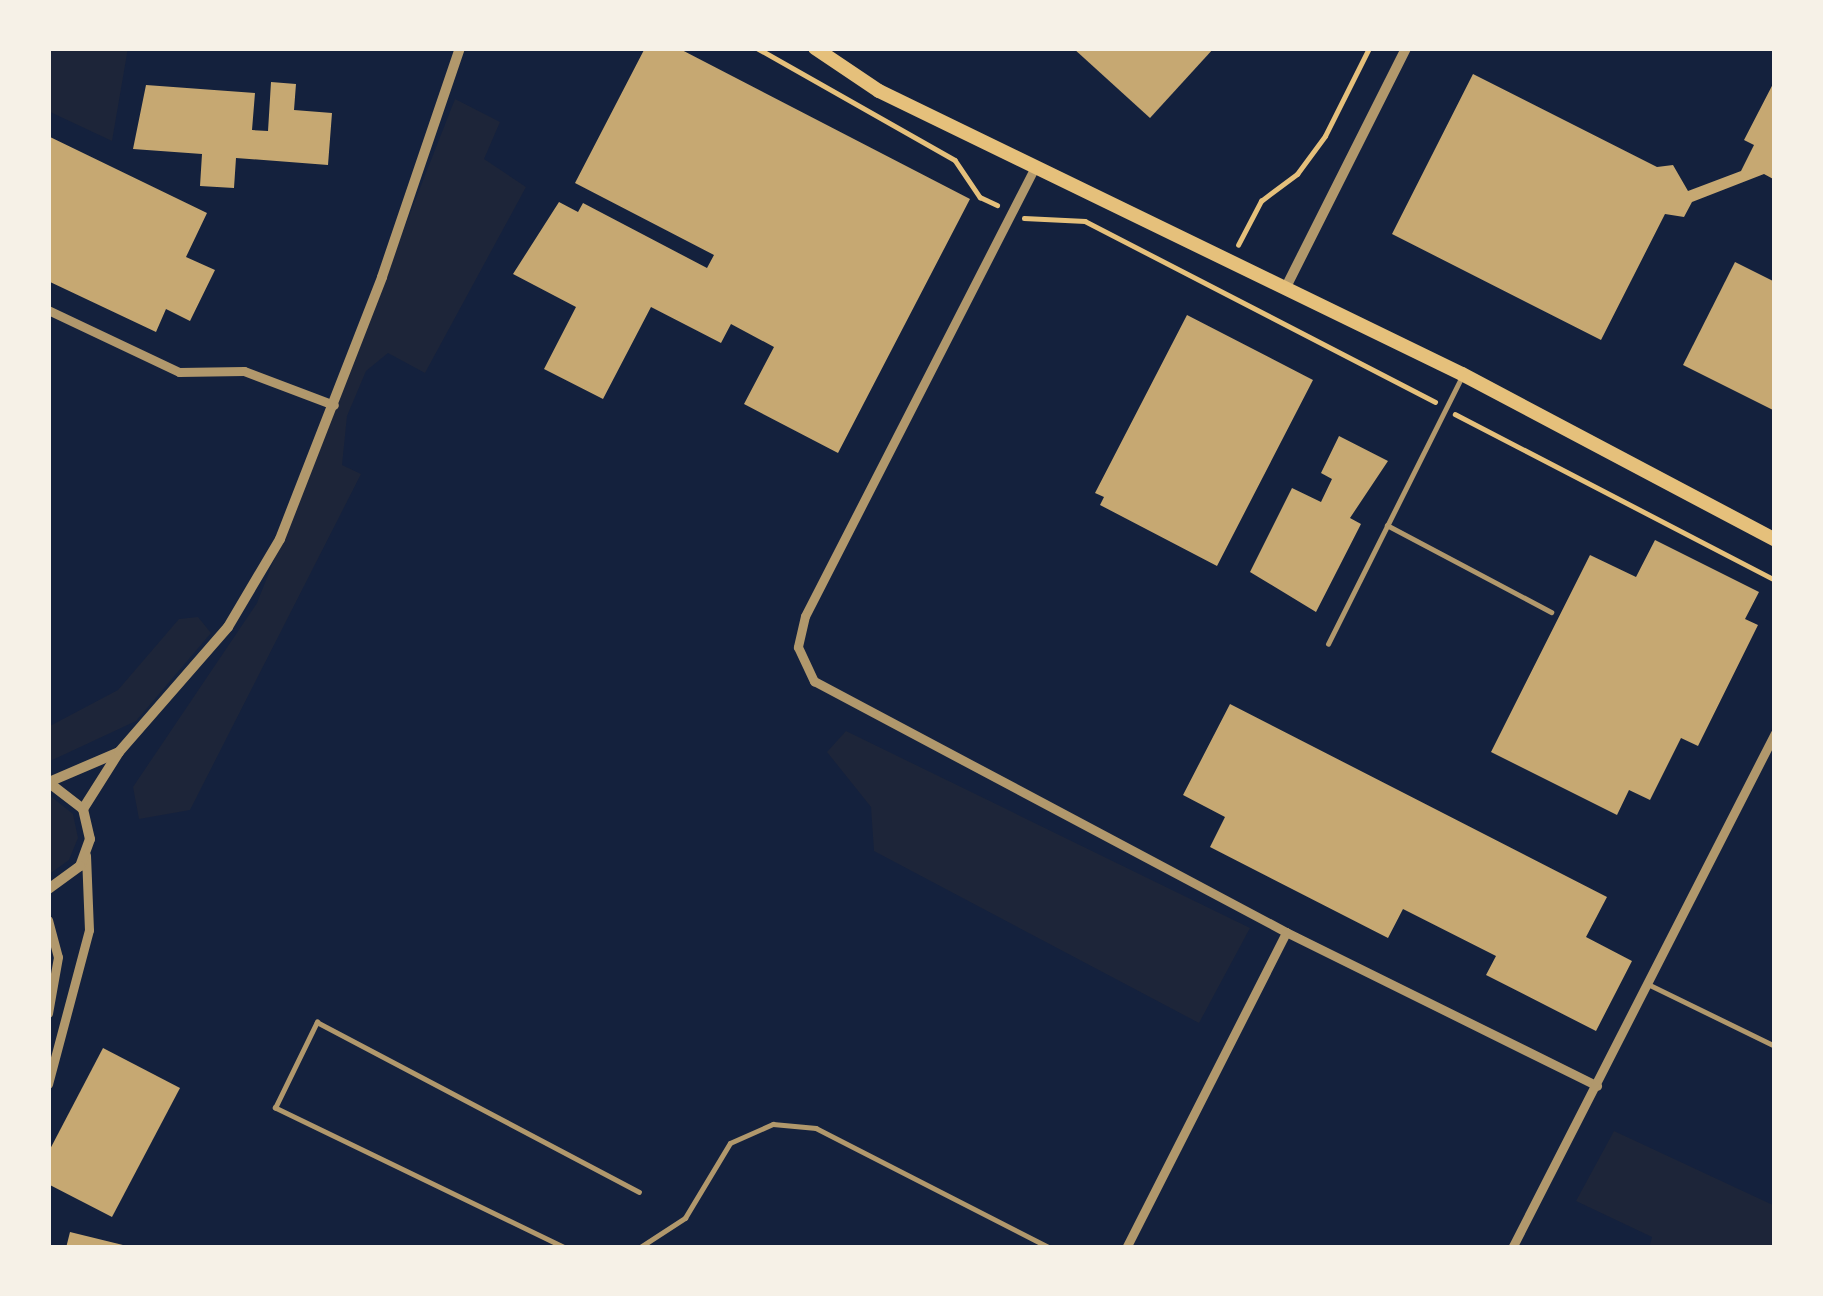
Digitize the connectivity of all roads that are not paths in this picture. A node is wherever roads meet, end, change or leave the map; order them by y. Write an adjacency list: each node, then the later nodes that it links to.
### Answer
1 (460, 48): 8 (street)
2 (815, 48): 4 (main road)
3 (1406, 48): 5 (street)
4 (1035, 167): 5 (main road); 20 (street)
5 (1285, 289): 7 (main road)
6 (48, 310): 8 (street)
7 (1462, 374): 9 (lane); 10 (main road)
8 (334, 405): 14 (street)
9 (1387, 526): 11 (lane); 12 (lane)
10 (1775, 540)
11 (1551, 612)
12 (1328, 644)
13 (1775, 734): 21 (street)
14 (119, 752): 15 (street); 16 (street)
15 (49, 782): 16 (street)
16 (83, 809): 17 (street)
17 (86, 855): 18 (street); 24 (street)
18 (48, 889)
19 (48, 920): 22 (street)
20 (1286, 932): 25 (street); 30 (street)
21 (1648, 984): 23 (lane); 25 (street)
22 (48, 1013)
23 (1775, 1046)
24 (48, 1084)
25 (1597, 1086): 31 (street)
26 (639, 1192): 27 (lane)
27 (565, 1248)
28 (639, 1248): 29 (lane)
29 (1050, 1248)
30 (1126, 1248)
31 (1512, 1248)

